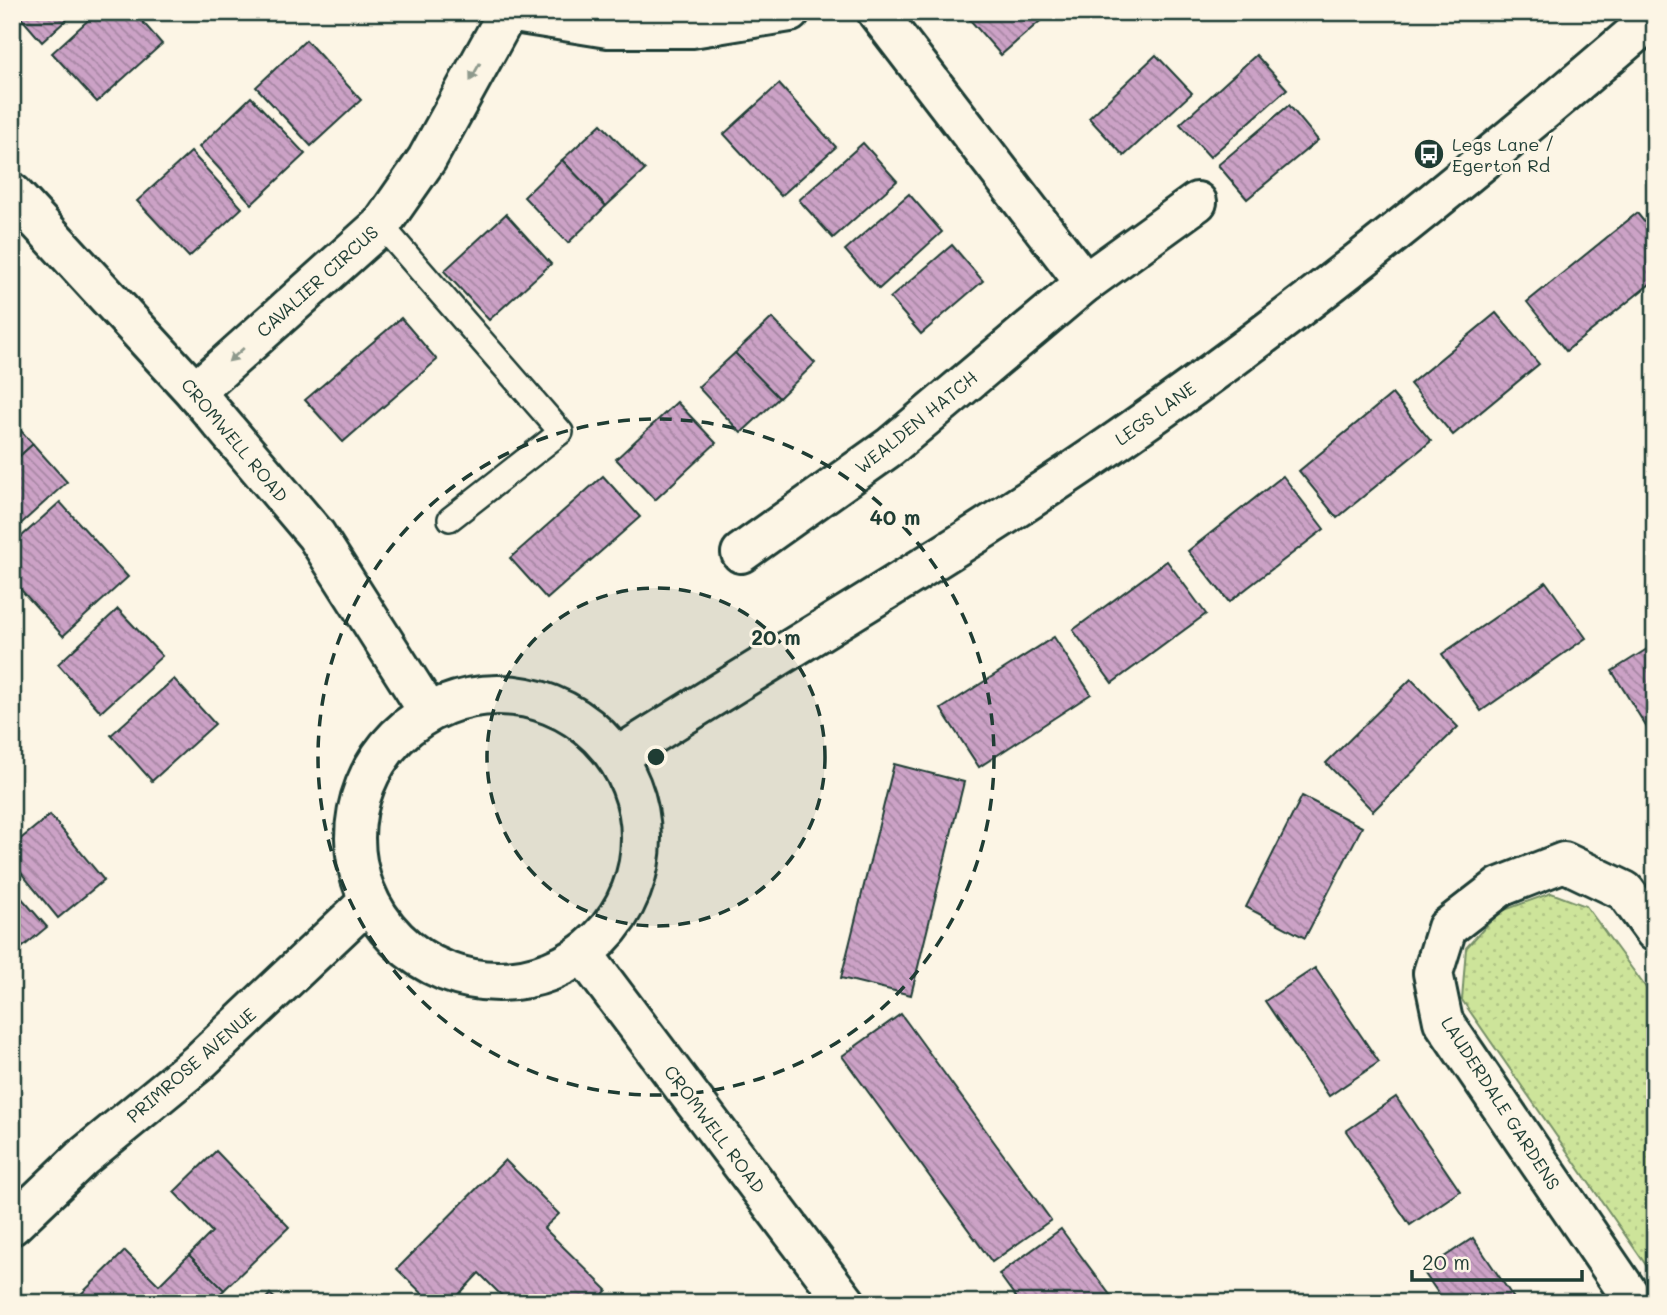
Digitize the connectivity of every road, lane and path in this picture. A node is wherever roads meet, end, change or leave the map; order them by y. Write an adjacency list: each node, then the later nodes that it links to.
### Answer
1 (508, 12): 2 (street); 7 (street, CAVALIER CIRCUS, one-way to 7)
2 (790, 12)
3 (877, 12): 8 (street)
4 (1655, 16): 13 (street, LEGS LANE)
5 (12, 193): 9 (street, CROMWELL ROAD)
6 (1197, 202): 8 (street, WEALDEN HATCH)
7 (381, 225): 9 (street, CAVALIER CIRCUS, one-way to 9); 10 (lane)
8 (1085, 283): 11 (street, WEALDEN HATCH)
9 (195, 391): 12 (street, CROMWELL ROAD)
10 (450, 519)
11 (741, 553)
12 (428, 711): 13 (street); 14 (street)
13 (617, 757): 16 (street)
14 (368, 902): 16 (street); 17 (street, PRIMROSE AVENUE)
15 (1655, 932): 19 (street, LAUDERDALE GARDENS)
16 (584, 955): 18 (street, CROMWELL ROAD)
17 (12, 1225)
18 (846, 1303)
19 (1635, 1303)

